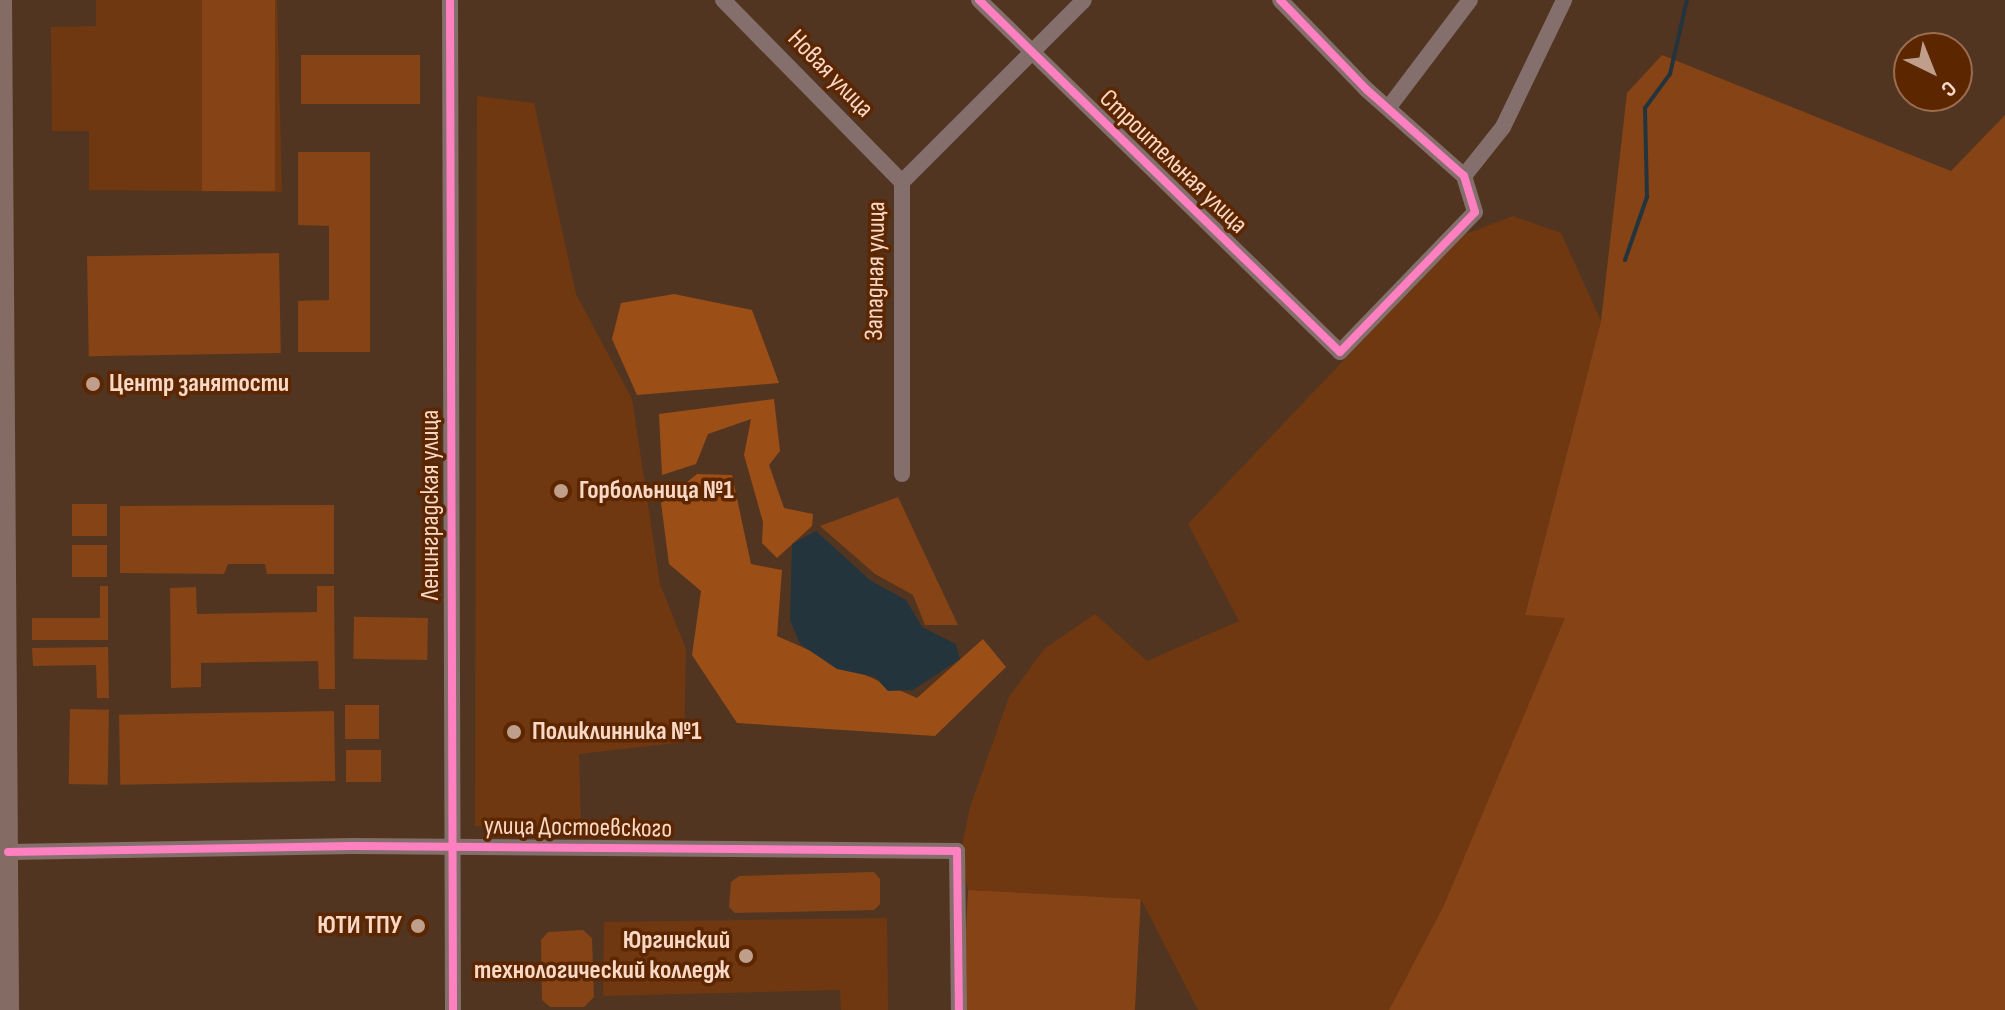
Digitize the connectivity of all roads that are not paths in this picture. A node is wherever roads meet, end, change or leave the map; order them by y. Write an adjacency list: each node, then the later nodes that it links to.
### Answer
1 (2, 0): 13 (main road)
2 (450, 0): 15 (street, Ленинградская улица)
3 (723, 0): 12 (street, Новая улица)
4 (979, 0): 9 (street, Строительная улица)
5 (1084, 0): 9 (street, Западная улица)
6 (1280, 0): 10 (street)
7 (1470, 0): 10 (street)
8 (1564, 0): 11 (street)
9 (1031, 52): 11 (street, Строительная улица); 12 (street, Западная улица)
10 (1389, 107): 11 (street)
11 (1464, 176)
12 (902, 182): 14 (street, Западная улица)
13 (3, 433): 16 (main road)
14 (902, 474)
15 (453, 848): 16 (street, улица Достоевского); 18 (street, Ленинградская улица); 19 (street, улица Достоевского)
16 (8, 852): 17 (main road)
17 (9, 1010)
18 (453, 1010)
19 (959, 1010)

